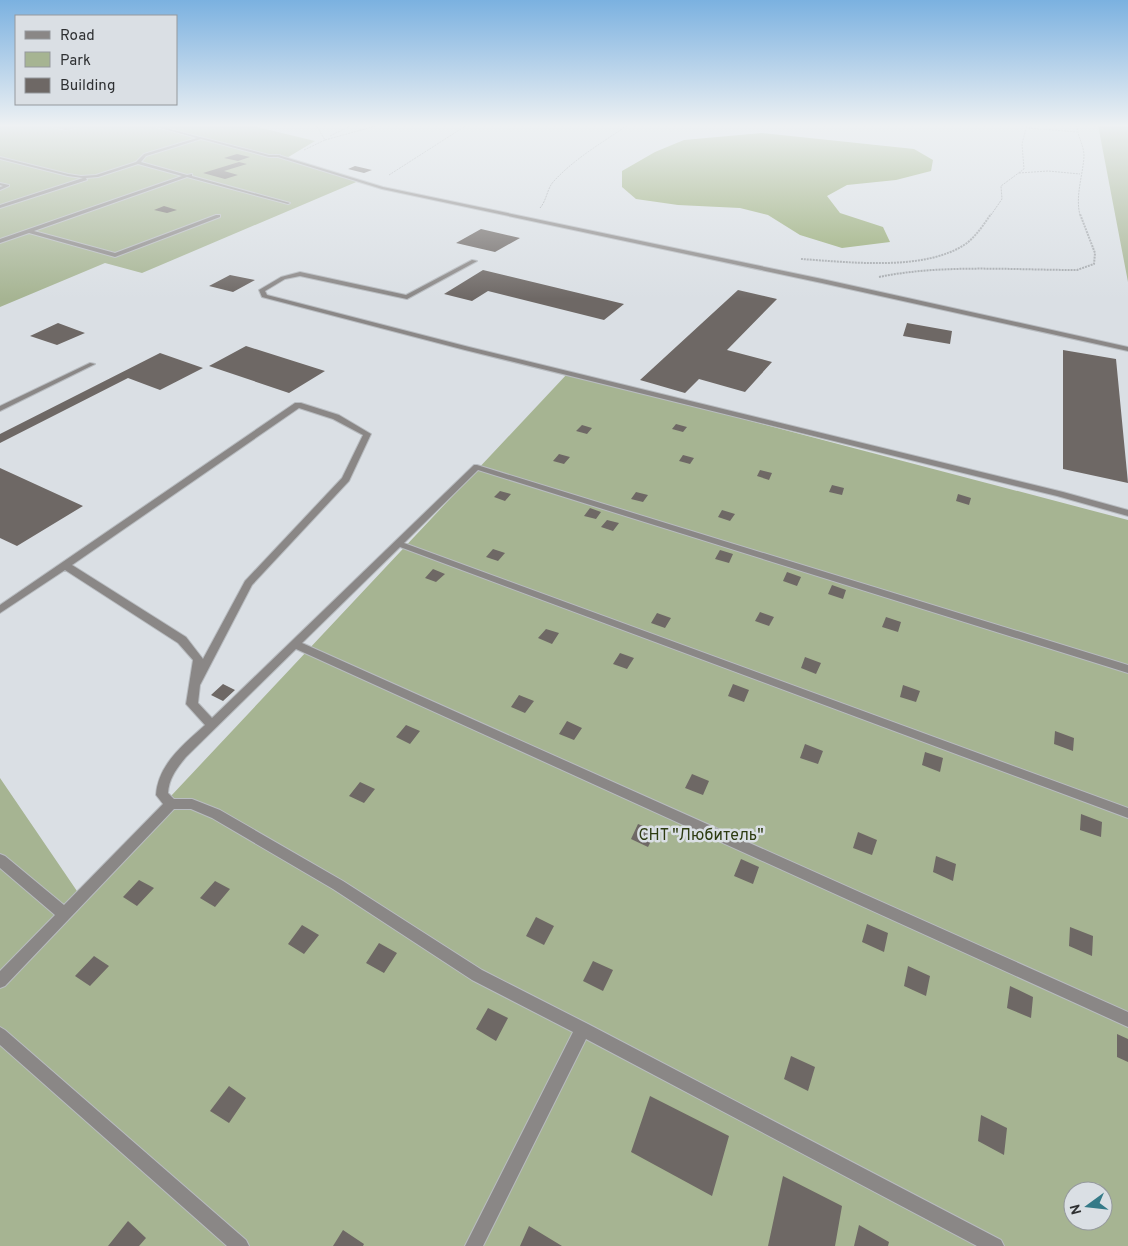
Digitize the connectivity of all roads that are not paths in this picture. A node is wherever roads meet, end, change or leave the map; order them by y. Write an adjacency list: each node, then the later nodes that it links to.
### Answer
1 (74, 183): 8 (street)
2 (166, 183): 10 (street)
3 (219, 183): 7 (street)
4 (368, 183): 13 (street)
5 (0, 184): 6 (street)
6 (0, 189)
7 (288, 203)
8 (0, 207)
9 (218, 216): 10 (street)
10 (28, 231): 11 (street)
11 (0, 241)
12 (474, 260): 16 (street)
13 (1128, 349)
14 (92, 364): 15 (street)
15 (0, 409)
16 (1128, 513)
17 (399, 544): 20 (street); 21 (street); 25 (street)
18 (65, 565): 19 (street); 22 (street); 22 (street)
19 (0, 610)
20 (295, 644): 23 (street); 29 (street)
21 (1128, 669)
22 (194, 686): 23 (street)
23 (212, 725): 24 (street)
24 (171, 804): 27 (street); 30 (street)
25 (1128, 814)
26 (0, 860): 27 (street)
27 (65, 915): 28 (street)
28 (0, 981)
29 (1128, 1020)
30 (583, 1029): 33 (street); 34 (street)
31 (0, 1035): 32 (street)
32 (240, 1246)
33 (474, 1246)
34 (995, 1246)

